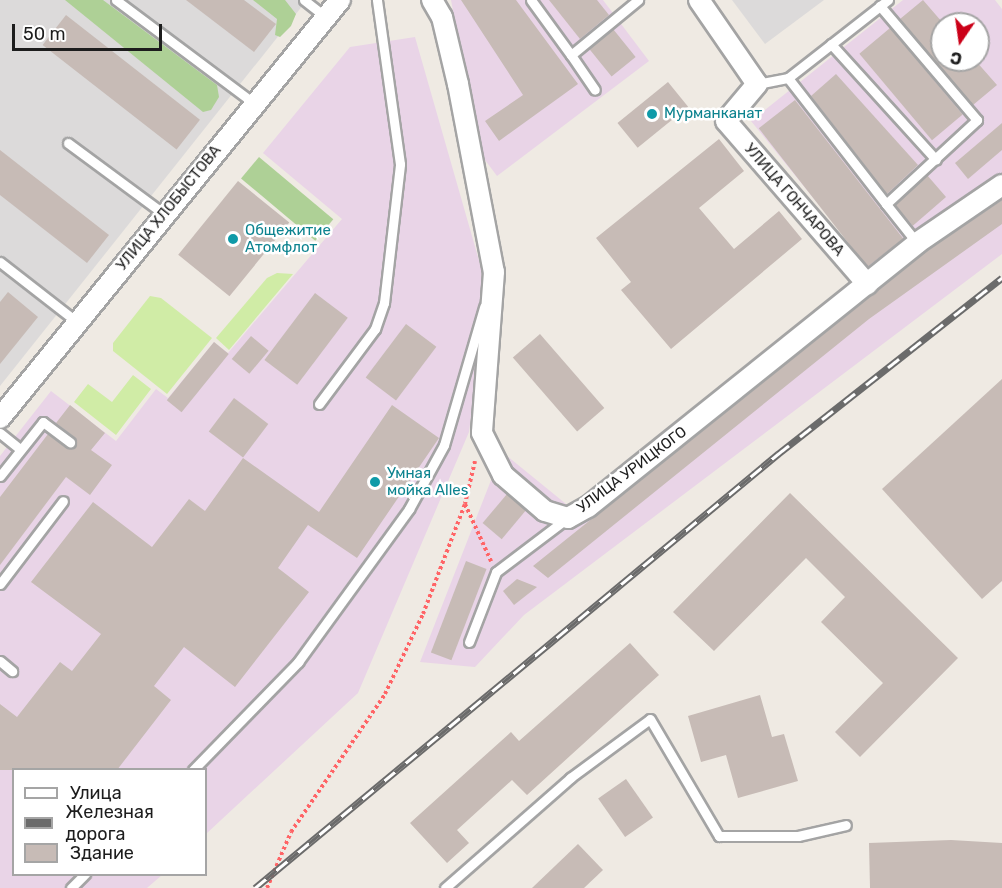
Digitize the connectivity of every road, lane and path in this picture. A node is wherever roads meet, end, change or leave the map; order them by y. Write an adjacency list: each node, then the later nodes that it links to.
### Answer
1 (116, 0): 16 (lane)
2 (304, 0): 10 (lane)
3 (340, 0): 10 (street, УЛИЦА ХЛОБЫСТОВА)
4 (377, 0): 27 (lane)
5 (432, 0): 24 (street)
6 (531, 0): 12 (lane)
7 (638, 0): 12 (lane)
8 (699, 0): 14 (street)
9 (884, 3): 11 (lane); 18 (lane)
10 (326, 16): 16 (street, УЛИЦА ХЛОБЫСТОВА)
11 (831, 44): 13 (lane); 18 (lane)
12 (571, 56): 15 (lane)
13 (788, 78): 14 (lane); 20 (lane)
14 (757, 84): 25 (street, УЛИЦА ГОНЧАРОВА)
15 (595, 90)
16 (255, 104): 21 (street, УЛИЦА ХЛОБЫСТОВА)
17 (68, 143): 21 (lane)
18 (936, 160): 20 (lane)
19 (1002, 185): 22 (street, УЛИЦА УРИЦКОГО)
20 (886, 204): 22 (lane)
21 (164, 214): 26 (street, УЛИЦА ХЛОБЫСТОВА)
22 (918, 243): 25 (street, УЛИЦА УРИЦКОГО)
23 (0, 262): 26 (lane)
24 (494, 272): 30 (street); 42 (lane)
25 (867, 284): 36 (street, УЛИЦА УРИЦКОГО)
26 (77, 322): 28 (street, УЛИЦА ХЛОБЫСТОВА)
27 (319, 404)
28 (0, 418)
29 (0, 432): 32 (lane)
30 (482, 433): 35 (path); 36 (street, УЛИЦА УРИЦКОГО)
31 (70, 442): 32 (lane)
32 (20, 449): 33 (lane)
33 (0, 476)
34 (63, 501): 38 (lane)
35 (465, 504): 37 (path); 46 (path)
36 (568, 518): 37 (lane)
37 (496, 572): 39 (lane)
38 (0, 584)
39 (469, 642)
40 (0, 661): 41 (lane)
41 (12, 671)
42 (195, 768)
43 (846, 825): 47 (lane)
44 (83, 876): 45 (lane)
45 (71, 888)
46 (267, 888)
47 (445, 888)

